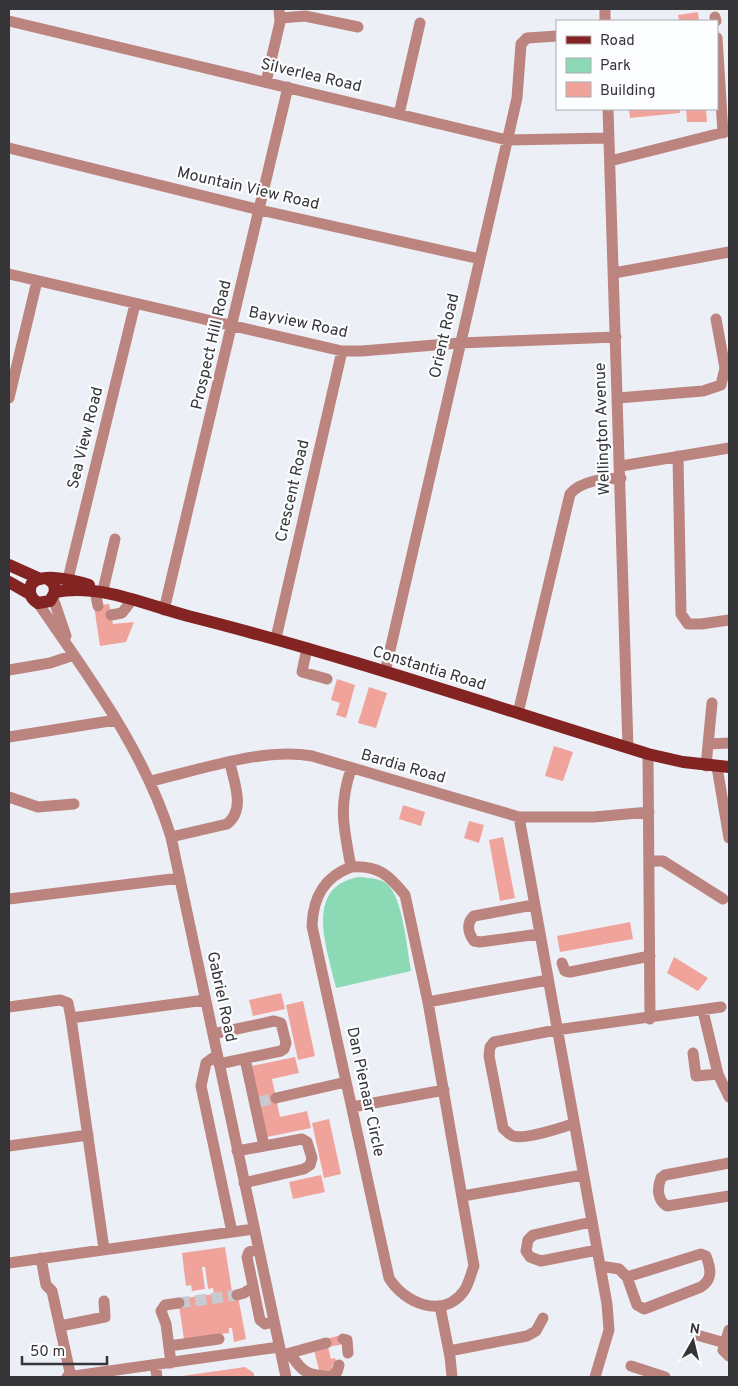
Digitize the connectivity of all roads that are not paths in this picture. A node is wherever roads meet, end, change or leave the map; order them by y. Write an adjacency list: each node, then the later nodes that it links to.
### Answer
1 (280, 13): 4 (street); 7 (street)
2 (9, 21): 7 (street, Silverlea Road)
3 (420, 23): 10 (street)
4 (358, 27)
5 (556, 36): 13 (street, Orient Road)
6 (718, 48): 11 (street)
7 (266, 82): 8 (street, Silverlea Road)
8 (288, 87): 10 (street, Silverlea Road); 16 (street, Prospect Hill Road)
9 (608, 110): 12 (street, Wellington Avenue)
10 (398, 114): 13 (street, Silverlea Road)
11 (726, 132): 15 (street)
12 (609, 138): 13 (street, Silverlea Road); 15 (street, Wellington Avenue)
13 (507, 140): 18 (street, Orient Road)
14 (9, 148): 16 (street, Mountain View Road)
15 (610, 162): 19 (street, Wellington Avenue)
16 (260, 210): 18 (street, Mountain View Road); 24 (street, Prospect Hill Road)
17 (729, 252): 19 (street)
18 (480, 259): 26 (street, Orient Road)
19 (614, 273): 25 (street, Wellington Avenue)
20 (9, 274): 21 (street, Bayview Road)
21 (37, 281): 22 (street, Bayview Road); 28 (street)
22 (135, 304): 24 (street, Bayview Road); 36 (street, Sea View Road)
23 (716, 319): 29 (street)
24 (233, 326): 27 (street, Bayview Road); 43 (street, Prospect Hill Road)
25 (616, 337): 26 (street, Bayview Road); 29 (street, Wellington Avenue)
26 (459, 343): 27 (street, Bayview Road); 51 (street, Orient Road)
27 (342, 351): 46 (street, Crescent Road)
28 (9, 398)
29 (618, 398): 32 (street, Wellington Avenue)
30 (729, 448): 31 (street)
31 (678, 456): 32 (street); 45 (street)
32 (621, 472): 54 (street); 59 (street, Wellington Avenue)
33 (115, 539): 38 (street)
34 (9, 565): 35 (main road)
35 (43, 579): 36 (main road, Constantia Road); 39 (main road); 40 (main road)
36 (68, 579): 38 (main road, Constantia Road)
37 (9, 582): 40 (main road)
38 (99, 590): 39 (main road, Constantia Road); 41 (main road, Constantia Road); 42 (street)
39 (54, 595): 40 (main road); 47 (street, Gabriel Road)
40 (34, 598): 47 (street, Gabriel Road)
41 (126, 599): 43 (main road, Constantia Road); 44 (street)
42 (98, 606)
43 (164, 610): 46 (main road, Constantia Road)
44 (111, 616)
45 (729, 620)
46 (276, 638): 48 (main road, Constantia Road)
47 (68, 645): 49 (street, Gabriel Road)
48 (307, 648): 51 (main road, Constantia Road); 52 (street)
49 (74, 656): 50 (street); 55 (street, Gabriel Road)
50 (9, 670)
51 (385, 672): 54 (main road, Constantia Road)
52 (327, 679)
53 (712, 702): 58 (street)
54 (518, 713): 59 (main road, Constantia Road)
55 (116, 720): 56 (street); 64 (street, Gabriel Road)
56 (9, 736)
57 (729, 743): 58 (street)
58 (708, 744): 62 (street)
59 (628, 748): 60 (main road, Constantia Road)
60 (648, 754): 62 (main road, Constantia Road); 67 (street)
61 (230, 763): 63 (street, Bardia Road); 64 (street, Bardia Road); 69 (street)
62 (718, 767): 70 (street)
63 (351, 769): 68 (street, Bardia Road); 72 (street)
64 (151, 781): 69 (street, Gabriel Road)
65 (9, 796): 66 (street)
66 (74, 804)
67 (649, 812): 68 (street, Bardia Road); 71 (street)
68 (519, 817): 76 (street)
69 (171, 837): 73 (street, Gabriel Road)
70 (729, 838)
71 (649, 861): 75 (street); 78 (street)
72 (351, 867): 82 (street); 94 (street, Dan Pienaar Circle)
73 (180, 878): 74 (street); 81 (street, Gabriel Road)
74 (9, 899)
75 (723, 899)
76 (533, 905): 77 (street); 77 (street)
77 (539, 934): 80 (street)
78 (650, 956): 79 (street); 87 (street)
79 (562, 962)
80 (548, 980): 82 (street); 88 (street)
81 (205, 1000): 86 (street); 89 (street, Gabriel Road)
82 (428, 1002): 95 (street)
83 (9, 1007): 86 (street)
84 (721, 1007): 85 (street)
85 (703, 1011): 87 (street); 93 (street)
86 (72, 1018): 100 (street)
87 (650, 1018): 88 (street)
88 (556, 1030): 99 (street); 99 (street)
89 (212, 1034): 91 (street); 92 (street, Gabriel Road)
90 (693, 1053): 93 (street)
91 (245, 1058): 92 (street); 102 (street)
92 (218, 1060): 103 (street, Gabriel Road); 111 (street)
93 (718, 1074): 96 (street)
94 (346, 1082): 97 (street); 98 (street, Dan Pienaar Circle)
95 (444, 1090): 98 (street); 107 (street)
96 (729, 1097)
97 (276, 1098)
98 (352, 1107): 123 (street, Dan Pienaar Circle)
99 (573, 1124): 105 (street)
100 (88, 1135): 101 (street); 112 (street)
101 (9, 1146)
102 (264, 1146): 103 (street); 106 (street)
103 (237, 1151): 106 (street, Gabriel Road)
104 (729, 1163): 108 (street)
105 (582, 1175): 107 (street); 109 (street)
106 (244, 1183): 110 (street, Gabriel Road)
107 (463, 1196): 123 (street)
108 (729, 1196)
109 (591, 1222): 114 (street); 114 (street)
110 (254, 1228): 111 (street); 113 (street, Gabriel Road)
111 (232, 1232): 112 (street)
112 (104, 1249): 115 (street)
113 (258, 1250): 119 (street); 125 (street, Gabriel Road)
114 (597, 1250): 117 (street)
115 (41, 1258): 116 (street); 126 (street)
116 (9, 1263)
117 (600, 1266): 118 (street); 148 (street)
118 (627, 1277): 118 (street)
119 (253, 1287): 120 (street); 125 (street)
120 (237, 1295)
121 (104, 1300): 126 (street)
122 (179, 1304): 133 (street)
123 (440, 1306): 134 (street)
124 (542, 1318): 134 (street)
125 (274, 1322): 135 (street, Gabriel Road)
126 (60, 1326): 144 (street)
127 (729, 1330): 132 (street)
128 (697, 1335): 132 (street)
129 (219, 1339): 133 (street)
130 (343, 1339): 136 (street)
131 (326, 1343): 135 (street)
132 (725, 1343): 137 (street)
133 (169, 1346): 138 (street)
134 (449, 1351): 147 (street)
135 (283, 1352): 138 (street); 140 (street); 146 (street, Gabriel Road)
136 (348, 1353)
137 (729, 1356)
138 (171, 1362): 139 (street)
139 (155, 1365): 142 (street); 145 (street)
140 (339, 1365)
141 (631, 1366): 149 (street)
142 (136, 1372): 144 (street)
143 (67, 1377): 144 (street)
144 (71, 1377)
145 (158, 1377)
146 (285, 1377)
147 (452, 1377)
148 (595, 1377)
149 (665, 1377)

